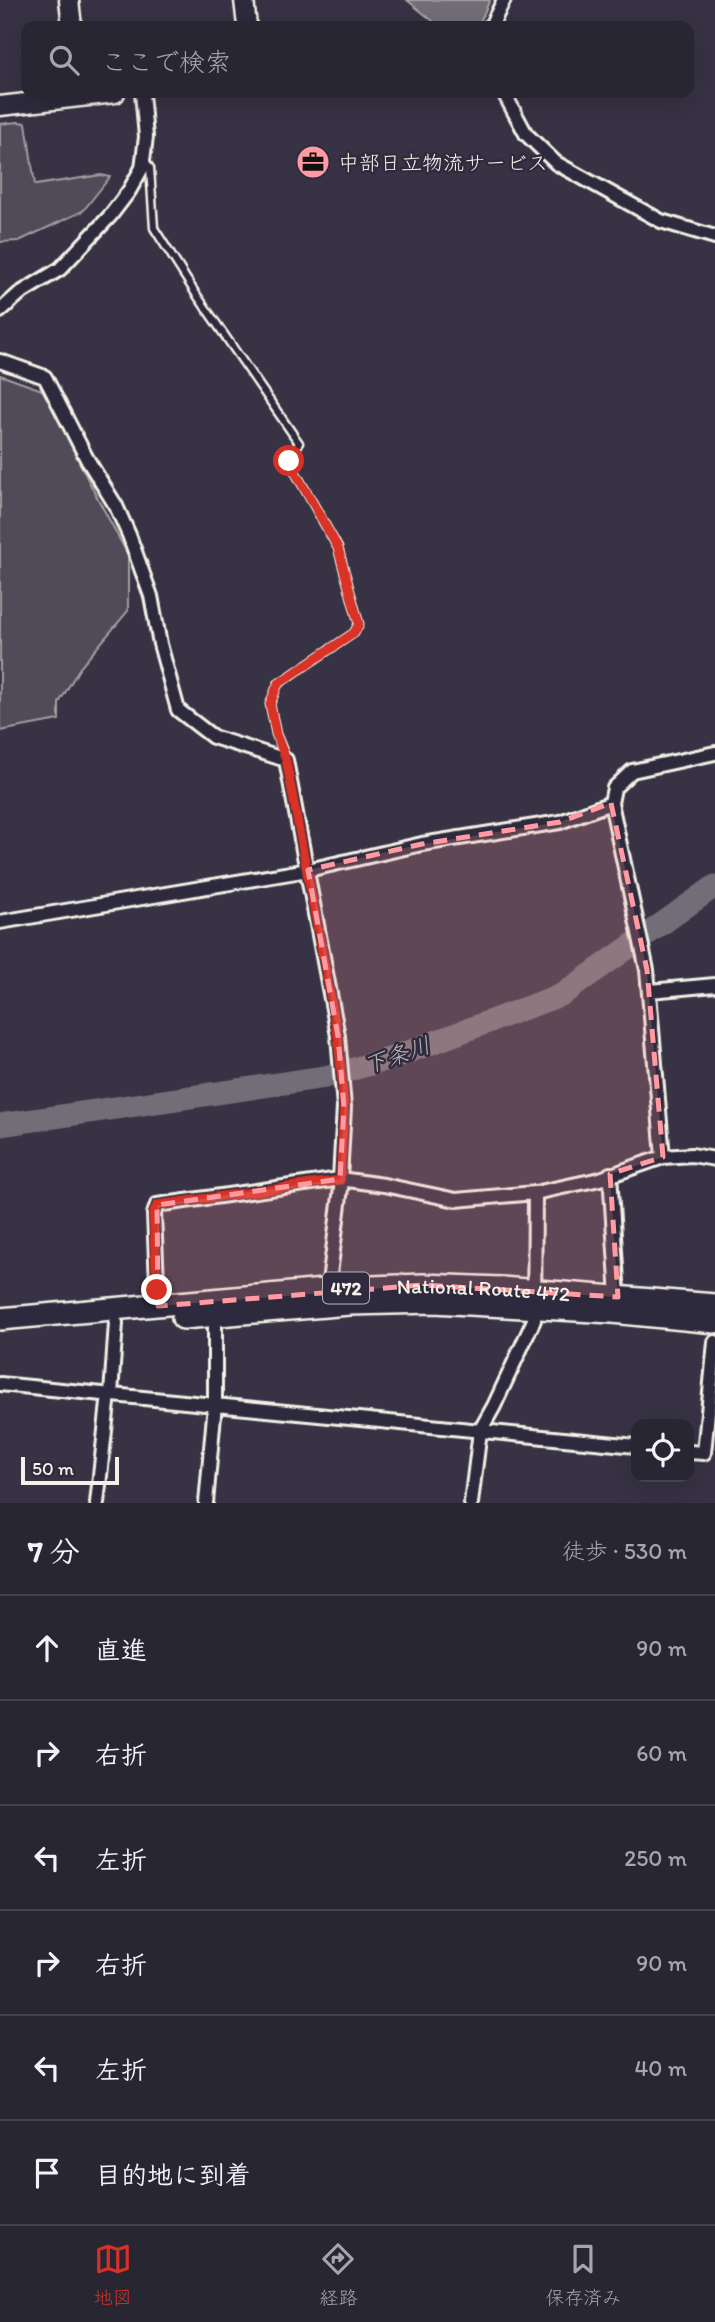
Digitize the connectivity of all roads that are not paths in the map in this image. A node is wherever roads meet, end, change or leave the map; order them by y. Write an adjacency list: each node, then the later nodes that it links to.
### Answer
1 (69, 0): 4 (street)
2 (244, 0): 5 (street)
3 (504, 0): 6 (street)
4 (71, 21)
5 (246, 21)
6 (494, 21)
7 (57, 98): 10 (street)
8 (142, 98): 11 (street)
9 (507, 98): 12 (street)
10 (0, 106)
11 (144, 157): 13 (street); 16 (lane)
12 (715, 237)
13 (0, 311)
14 (0, 361): 16 (street)
15 (715, 753): 17 (street)
16 (286, 760): 18 (street)
17 (611, 803): 18 (street); 21 (street)
18 (308, 870): 19 (street); 25 (street)
19 (0, 922)
20 (715, 985): 21 (street)
21 (650, 991): 22 (street)
22 (663, 1157): 23 (street); 24 (street)
23 (715, 1159)
24 (610, 1174): 26 (street); 28 (street)
25 (341, 1180): 26 (street); 27 (street); 31 (street)
26 (536, 1193): 29 (street)
27 (328, 1290): 29 (highway, National Route 472 / 472); 31 (highway, National Route 472 / 472)
28 (618, 1297): 29 (highway, National Route 472 / 472); 30 (highway, National Route 472 / 472)
29 (535, 1299): 32 (highway, National Route 472 / 472); 34 (highway, National Route 472 / 472); 41 (street)
30 (715, 1305)
31 (158, 1306): 33 (highway, National Route 472 / 472)
32 (215, 1316): 35 (highway, National Route 472 / 472); 40 (street)
33 (0, 1319)
34 (715, 1322)
35 (116, 1323): 36 (highway, National Route 472 / 472); 39 (street)
36 (0, 1333)
37 (715, 1342): 43 (street)
38 (0, 1384): 39 (street)
39 (110, 1394): 40 (street); 44 (street)
40 (215, 1404): 41 (street); 45 (street)
41 (480, 1431): 42 (street); 46 (street)
42 (631, 1446)
43 (694, 1452)
44 (97, 1503)
45 (206, 1503)
46 (471, 1503)

